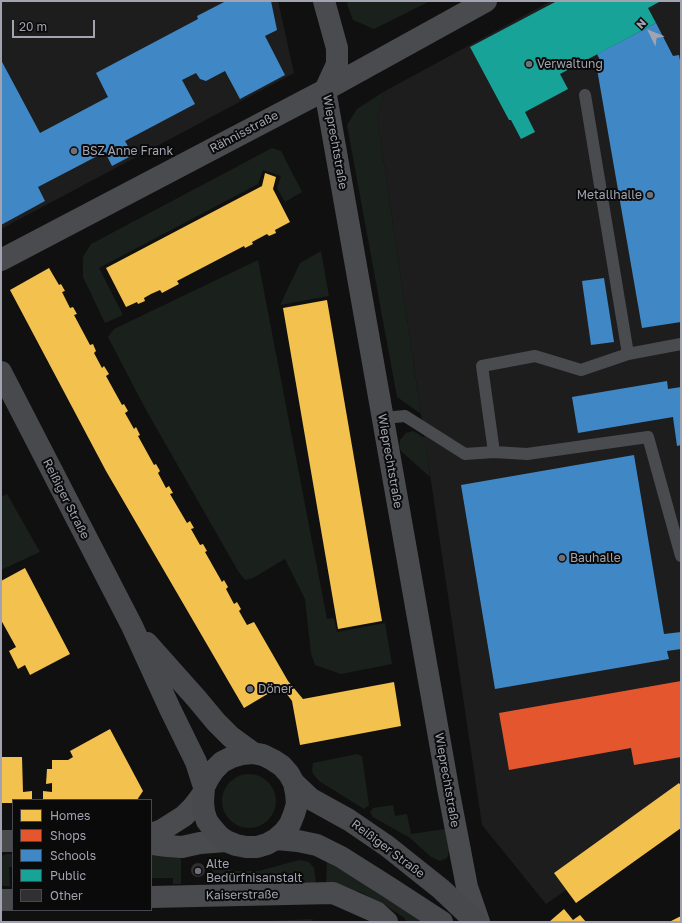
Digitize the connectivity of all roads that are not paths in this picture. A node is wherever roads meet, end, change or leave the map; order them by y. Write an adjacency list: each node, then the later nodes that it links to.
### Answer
1 (324, 1): 3 (street, Wieprechtstraße)
2 (486, 1): 3 (street, Rähnisstraße)
3 (325, 90): 5 (street, Rähnisstraße); 9 (street, Wieprechtstraße)
4 (585, 95): 7 (lane)
5 (1, 260)
6 (681, 344): 7 (lane)
7 (628, 354): 10 (lane)
8 (1, 372): 12 (street, Reißiger Straße)
9 (383, 418): 10 (lane); 28 (street, Wieprechtstraße)
10 (494, 452): 11 (lane)
11 (681, 556)
12 (132, 626): 13 (street, Reißiger Straße); 15 (street, Reißiger Straße)
13 (253, 753): 14 (street, Reißiger Straße); 15 (street, Reißiger Straße)
14 (294, 783): 17 (street, Reißiger Straße); 27 (street, Reißiger Straße)
15 (204, 791): 16 (street); 20 (street, Reißiger Straße)
16 (152, 834)
17 (276, 839): 20 (street, Reißiger Straße); 26 (street, Reißiger Straße)
18 (1, 841): 19 (street)
19 (12, 841)
20 (226, 841): 21 (street)
21 (152, 844)
22 (152, 897): 25 (street, Kaiserstraße)
23 (1, 900): 24 (street)
24 (12, 900)
25 (387, 922)
26 (442, 922)
27 (476, 922)
28 (480, 922)

